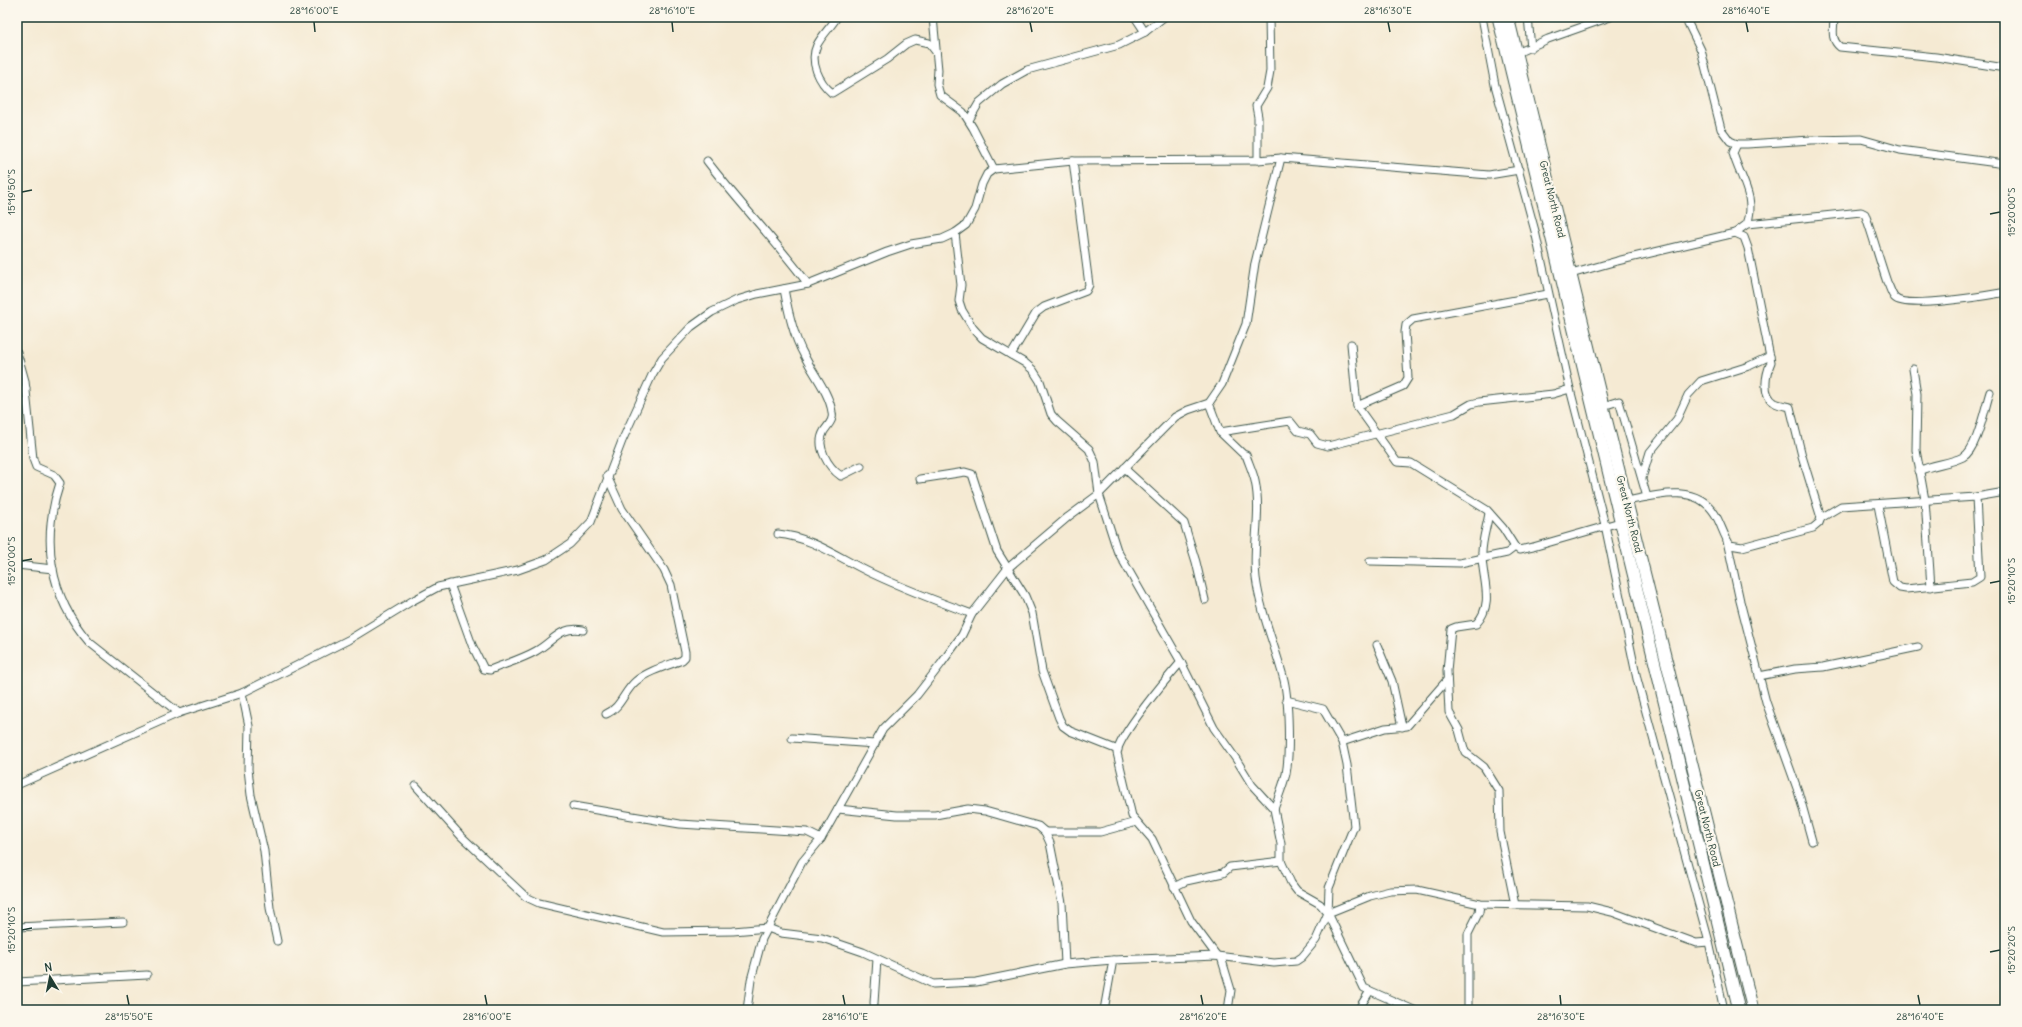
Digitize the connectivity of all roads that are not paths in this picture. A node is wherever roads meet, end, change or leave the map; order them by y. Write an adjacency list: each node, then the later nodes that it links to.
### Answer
1 (837, 17): 15 (street)
2 (933, 17): 15 (street)
3 (1135, 17): 13 (street)
4 (1164, 17): 13 (street)
5 (1269, 17): 22 (street)
6 (1482, 17): 26 (street)
7 (1498, 17): 64 (main road, Great North Road)
8 (1508, 17): 16 (main road, Great North Road)
9 (1528, 17): 14 (street)
10 (1610, 17): 14 (street)
11 (1686, 17): 19 (street)
12 (1834, 17): 17 (street)
13 (1145, 32): 18 (street)
14 (1531, 48): 16 (street)
15 (936, 52): 18 (street)
16 (1517, 53): 30 (main road, Great North Road)
17 (2005, 68)
18 (968, 120): 25 (street)
19 (1737, 144): 24 (street); 27 (street)
20 (1281, 158): 22 (street); 26 (street); 44 (street)
21 (707, 160): 31 (street)
22 (1258, 160): 23 (street)
23 (1073, 161): 25 (street); 37 (street)
24 (2005, 164)
25 (994, 169): 28 (street)
26 (1519, 170): 34 (street)
27 (1747, 224): 29 (street); 33 (street)
28 (955, 233): 31 (street); 37 (street)
29 (1735, 233): 30 (street); 38 (street)
30 (1572, 274): 46 (main road, Great North Road)
31 (808, 284): 32 (street)
32 (784, 289): 49 (street); 52 (street)
33 (2001, 293)
34 (1548, 294): 41 (street); 45 (street)
35 (1351, 344): 45 (street)
36 (17, 352): 40 (street)
37 (1011, 355): 56 (street)
38 (1770, 356): 53 (street); 63 (street)
39 (1913, 370): 51 (street)
40 (26, 388): 42 (street); 73 (street)
41 (1570, 389): 48 (street); 65 (street)
42 (17, 392)
43 (1990, 392): 51 (street)
44 (1208, 403): 47 (street); 50 (street)
45 (1357, 406): 48 (street)
46 (1602, 406): 53 (street); 60 (main road, Great North Road)
47 (1220, 432): 48 (street); 85 (street)
48 (1376, 434): 62 (street)
49 (861, 466)
50 (1124, 468): 56 (street); 76 (street)
51 (1919, 471): 59 (street)
52 (607, 476): 74 (street); 87 (street)
53 (1642, 478): 57 (street)
54 (920, 479): 72 (street)
55 (2005, 492): 58 (street)
56 (1099, 494): 72 (street); 81 (street)
57 (1647, 497): 60 (street); 67 (street)
58 (1976, 497): 59 (street); 75 (street)
59 (1925, 500): 61 (street); 75 (street)
60 (1627, 501): 128 (main road, Great North Road)
61 (1878, 505): 63 (street); 75 (street)
62 (1489, 513): 68 (street); 69 (street)
63 (1821, 518): 67 (street)
64 (1620, 522): 65 (street); 127 (main road, Great North Road)
65 (1605, 525): 68 (street); 111 (street)
66 (778, 534): 77 (street)
67 (1727, 541): 82 (street)
68 (1515, 547): 69 (street)
69 (1482, 559): 70 (street); 83 (street)
70 (1370, 561)
71 (17, 565): 73 (street)
72 (1008, 568): 77 (street); 92 (street)
73 (53, 569): 86 (street)
74 (450, 584): 78 (street); 84 (street)
75 (1931, 587)
76 (1205, 600)
77 (972, 614): 91 (street)
78 (583, 630)
79 (1377, 644): 88 (street)
80 (1918, 647): 82 (street)
81 (1181, 662): 92 (street); 97 (street)
82 (1759, 676): 101 (street)
83 (1447, 680): 88 (street); 105 (street)
84 (242, 693): 86 (street); 110 (street)
85 (1286, 700): 90 (street); 97 (street)
86 (179, 713): 93 (street)
87 (606, 714)
88 (1402, 727): 90 (street)
89 (792, 738): 91 (street)
90 (1342, 742): 106 (street)
91 (875, 744): 96 (street)
92 (1118, 750): 98 (street)
93 (17, 785)
94 (416, 786): 109 (street)
95 (573, 806): 100 (street)
96 (838, 809): 99 (street); 100 (street)
97 (1274, 809): 102 (street)
98 (1137, 822): 99 (street); 103 (street)
99 (1045, 832): 115 (street)
100 (821, 839): 109 (street)
101 (1812, 841)
102 (1281, 861): 103 (street); 106 (street)
103 (1174, 887): 112 (street)
104 (1480, 904): 105 (street); 106 (street); 125 (street)
105 (1516, 905): 111 (street)
106 (1328, 913): 112 (street); 118 (street)
107 (123, 922): 108 (street)
108 (17, 927)
109 (768, 928): 113 (street); 120 (street)
110 (277, 941)
111 (1708, 942): 126 (street)
112 (1219, 957): 114 (street); 122 (street)
113 (877, 959): 115 (street); 119 (street)
114 (1113, 960): 115 (street); 121 (street)
115 (1065, 964)
116 (147, 975): 117 (street)
117 (17, 982)
118 (1370, 991): 123 (street); 124 (street)
119 (874, 1003)
120 (748, 1010)
121 (1104, 1010)
122 (1228, 1010)
123 (1358, 1010)
124 (1414, 1010)
125 (1468, 1010)
126 (1724, 1010)
127 (1739, 1010)
128 (1753, 1010)

